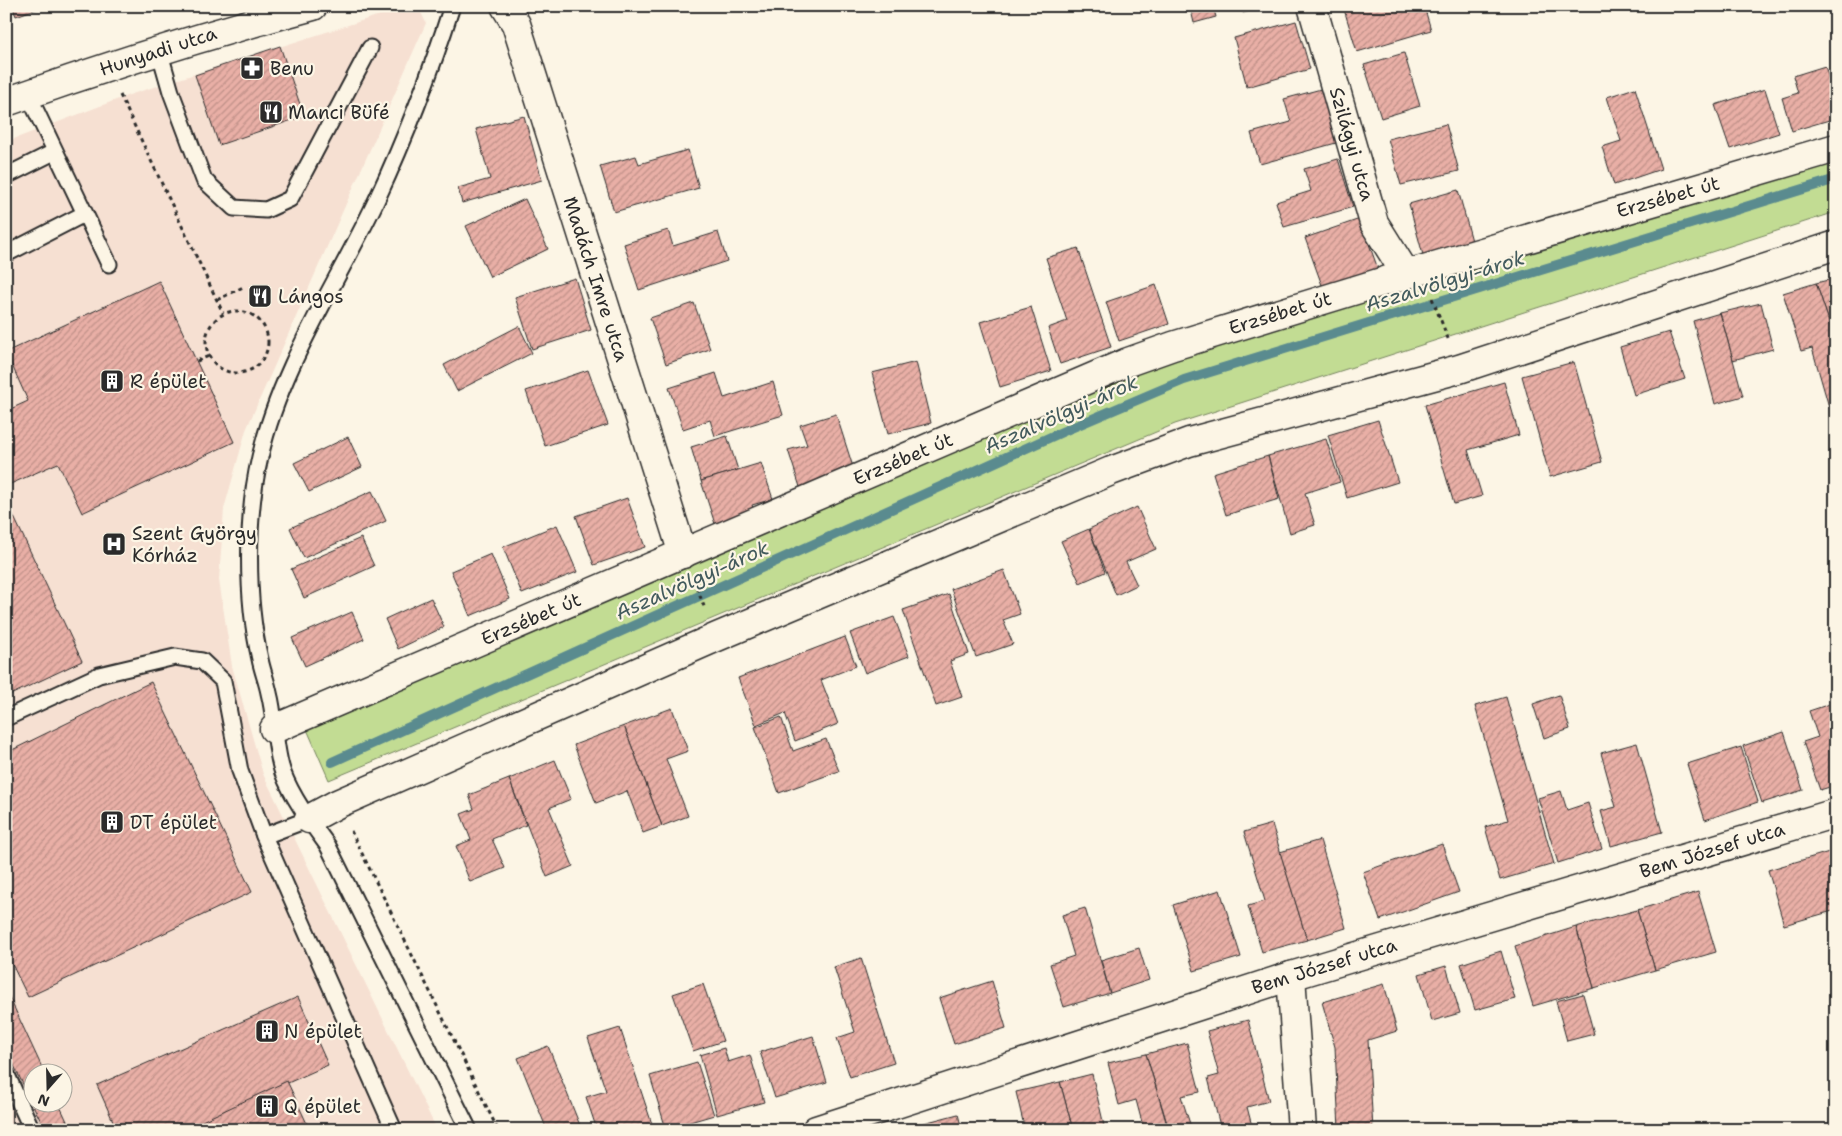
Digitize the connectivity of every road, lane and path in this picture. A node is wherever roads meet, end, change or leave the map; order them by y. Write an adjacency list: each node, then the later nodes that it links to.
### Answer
1 (313, 6): 5 (street, Hunyadi utca)
2 (452, 6): 27 (lane)
3 (505, 6): 24 (street, Madách Imre utca)
4 (1312, 6): 17 (street, Szilágyi utca)
5 (232, 17): 7 (street, Hunyadi utca)
6 (370, 48): 7 (lane)
7 (159, 50): 8 (street, Hunyadi utca)
8 (106, 66): 9 (street, Hunyadi utca); 19 (path)
9 (17, 98): 11 (lane)
10 (1836, 148): 17 (street, Erzsébet út)
11 (54, 152): 12 (lane); 13 (lane)
12 (6, 176)
13 (84, 214): 15 (lane); 16 (lane)
14 (1836, 245): 23 (street)
15 (6, 254)
16 (109, 264)
17 (1413, 272): 23 (path); 24 (street, Erzsébet út)
18 (243, 287): 19 (path)
19 (217, 300): 20 (path)
20 (223, 313): 21 (path); 21 (path)
21 (208, 356): 22 (path)
22 (196, 361)
23 (1460, 369): 28 (street)
24 (683, 554): 25 (path); 27 (street, Erzsébet út)
25 (707, 613)
26 (6, 718): 31 (lane)
27 (274, 729): 30 (lane)
28 (336, 804): 30 (street); 37 (path)
29 (1836, 813): 32 (street, Bem József utca)
30 (309, 819): 31 (lane); 36 (lane)
31 (264, 836): 35 (lane)
32 (1291, 976): 38 (street, Bem József utca); 39 (street)
33 (6, 1073): 34 (lane)
34 (32, 1130)
35 (394, 1130)
36 (469, 1130)
37 (498, 1130)
38 (816, 1130)
39 (1302, 1130)

